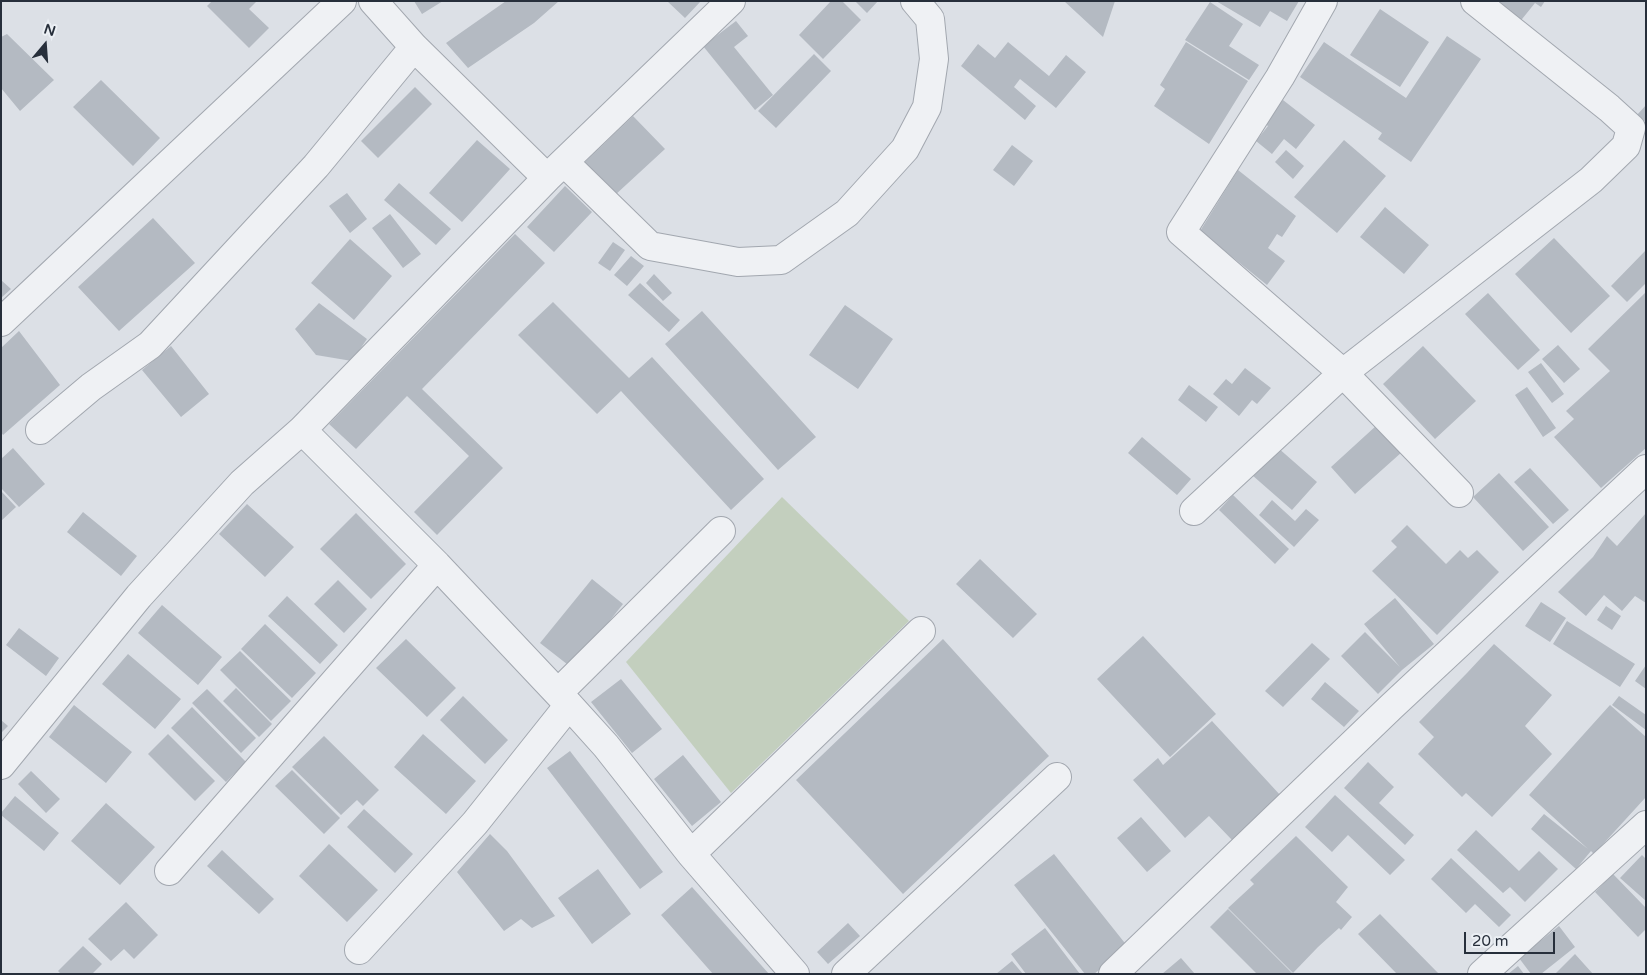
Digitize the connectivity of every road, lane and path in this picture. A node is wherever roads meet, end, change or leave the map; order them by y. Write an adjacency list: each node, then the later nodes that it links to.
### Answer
1 (342, 1): 9 (street)
2 (373, 1): 7 (street)
3 (731, 1): 8 (street)
4 (915, 1): 8 (street)
5 (1323, 1): 10 (street)
6 (1475, 1): 10 (street)
7 (414, 47): 8 (street); 11 (street)
8 (555, 170): 12 (street)
9 (1, 322)
10 (1343, 373): 14 (street); 15 (street)
11 (40, 430)
12 (302, 430): 17 (street); 20 (street)
13 (1646, 469): 28 (street)
14 (1459, 493)
15 (1194, 511)
16 (721, 531): 19 (street)
17 (437, 564): 19 (street); 24 (street)
18 (921, 631): 23 (street)
19 (563, 699): 23 (street); 25 (street)
20 (1, 765)
21 (1057, 778): 27 (street)
22 (1646, 825): 29 (street)
23 (691, 854): 26 (street)
24 (169, 871)
25 (359, 950)
26 (795, 974)
27 (846, 974)
28 (1114, 974)
29 (1482, 974)

